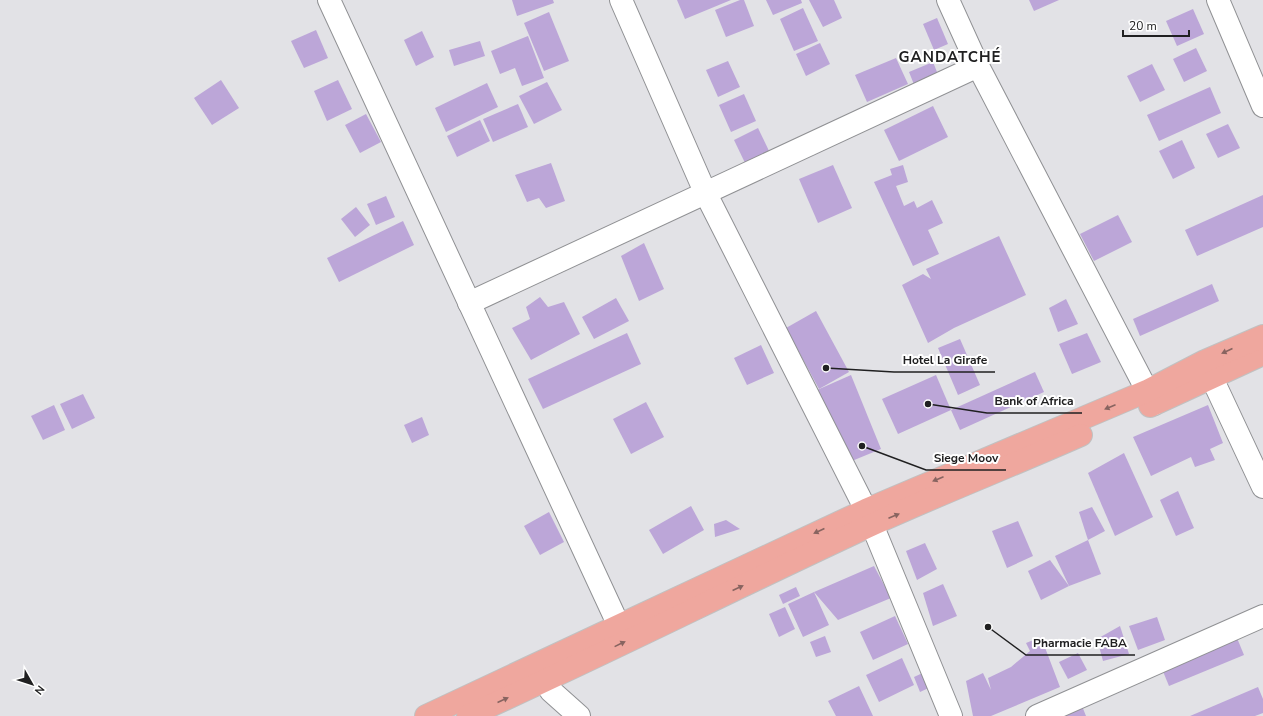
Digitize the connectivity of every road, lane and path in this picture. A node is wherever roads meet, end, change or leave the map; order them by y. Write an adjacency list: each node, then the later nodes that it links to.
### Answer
1 (329, 0): 8 (street)
2 (621, 0): 7 (street)
3 (948, 0): 5 (street)
4 (1218, 0): 6 (street)
5 (978, 66): 7 (street); 12 (street)
6 (1263, 106)
7 (705, 192): 8 (street); 14 (street)
8 (469, 303): 16 (street)
9 (1263, 336): 12 (main road, one-way to 12)
10 (1263, 354): 11 (main road)
11 (1212, 376): 12 (main road); 13 (street)
12 (1151, 397): 14 (main road)
13 (1263, 487)
14 (869, 517): 16 (main road, one-way to 16); 17 (main road, one-way to 14); 21 (street)
15 (1263, 616): 22 (street)
16 (619, 626): 17 (main road)
17 (540, 674): 18 (main road); 19 (main road, one-way to 17); 20 (street)
18 (426, 716)
19 (468, 716)
20 (579, 716)
21 (951, 716)
22 (1037, 716)

